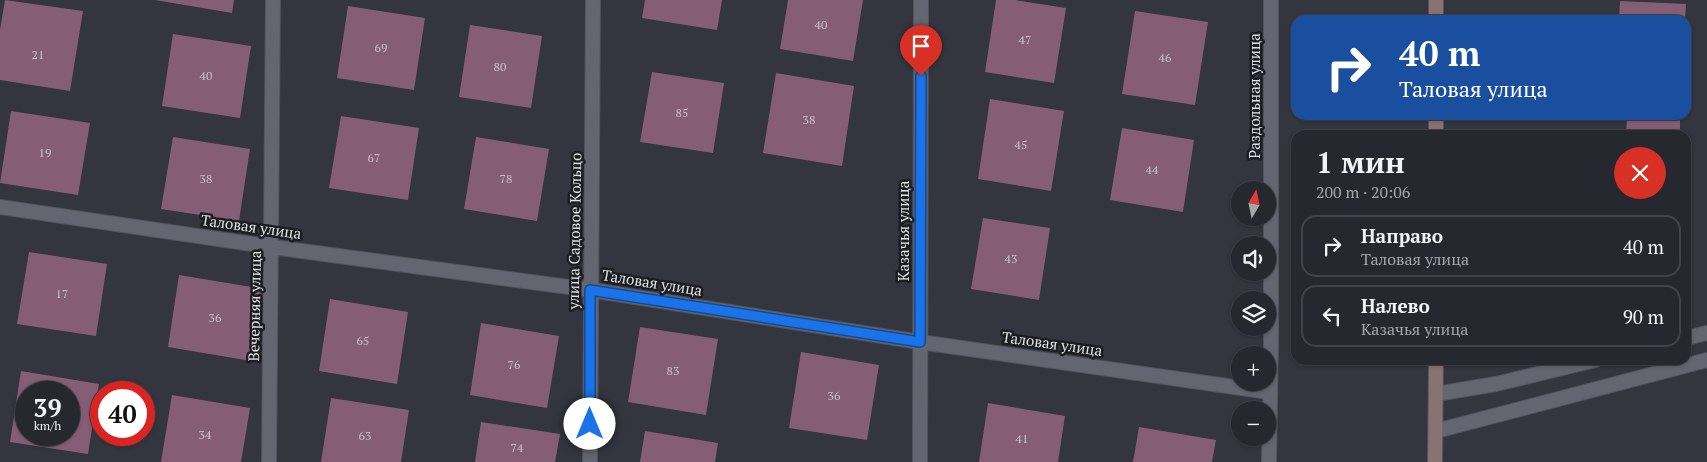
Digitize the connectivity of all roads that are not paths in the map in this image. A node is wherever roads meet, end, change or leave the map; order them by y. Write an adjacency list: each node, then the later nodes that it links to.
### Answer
1 (273, 0): 8 (street, Вечерняя улица)
2 (593, 0): 9 (street, улица Садовое Кольцо)
3 (921, 0): 12 (street, Казачья улица)
4 (1271, 0): 18 (street, Раздольная улица)
5 (1436, 0): 6 (main road)
6 (1436, 15)
7 (0, 207): 8 (street, Таловая улица)
8 (272, 247): 9 (street, Таловая улица); 21 (street, Вечерняя улица)
9 (590, 290): 12 (street, Таловая улица); 22 (street, улица Садовое Кольцо)
10 (1707, 333): 11 (street)
11 (1691, 337)
12 (920, 342): 18 (street, Таловая улица); 23 (street, Казачья улица)
13 (1707, 360): 14 (street)
14 (1691, 364)
15 (1436, 365): 19 (main road)
16 (1574, 365): 19 (street)
17 (1688, 365): 20 (street)
18 (1269, 392): 24 (street, Раздольная улица)
19 (1436, 394): 20 (main road)
20 (1436, 431): 25 (main road)
21 (269, 462)
22 (590, 462)
23 (920, 462)
24 (1269, 462)
25 (1436, 462)

